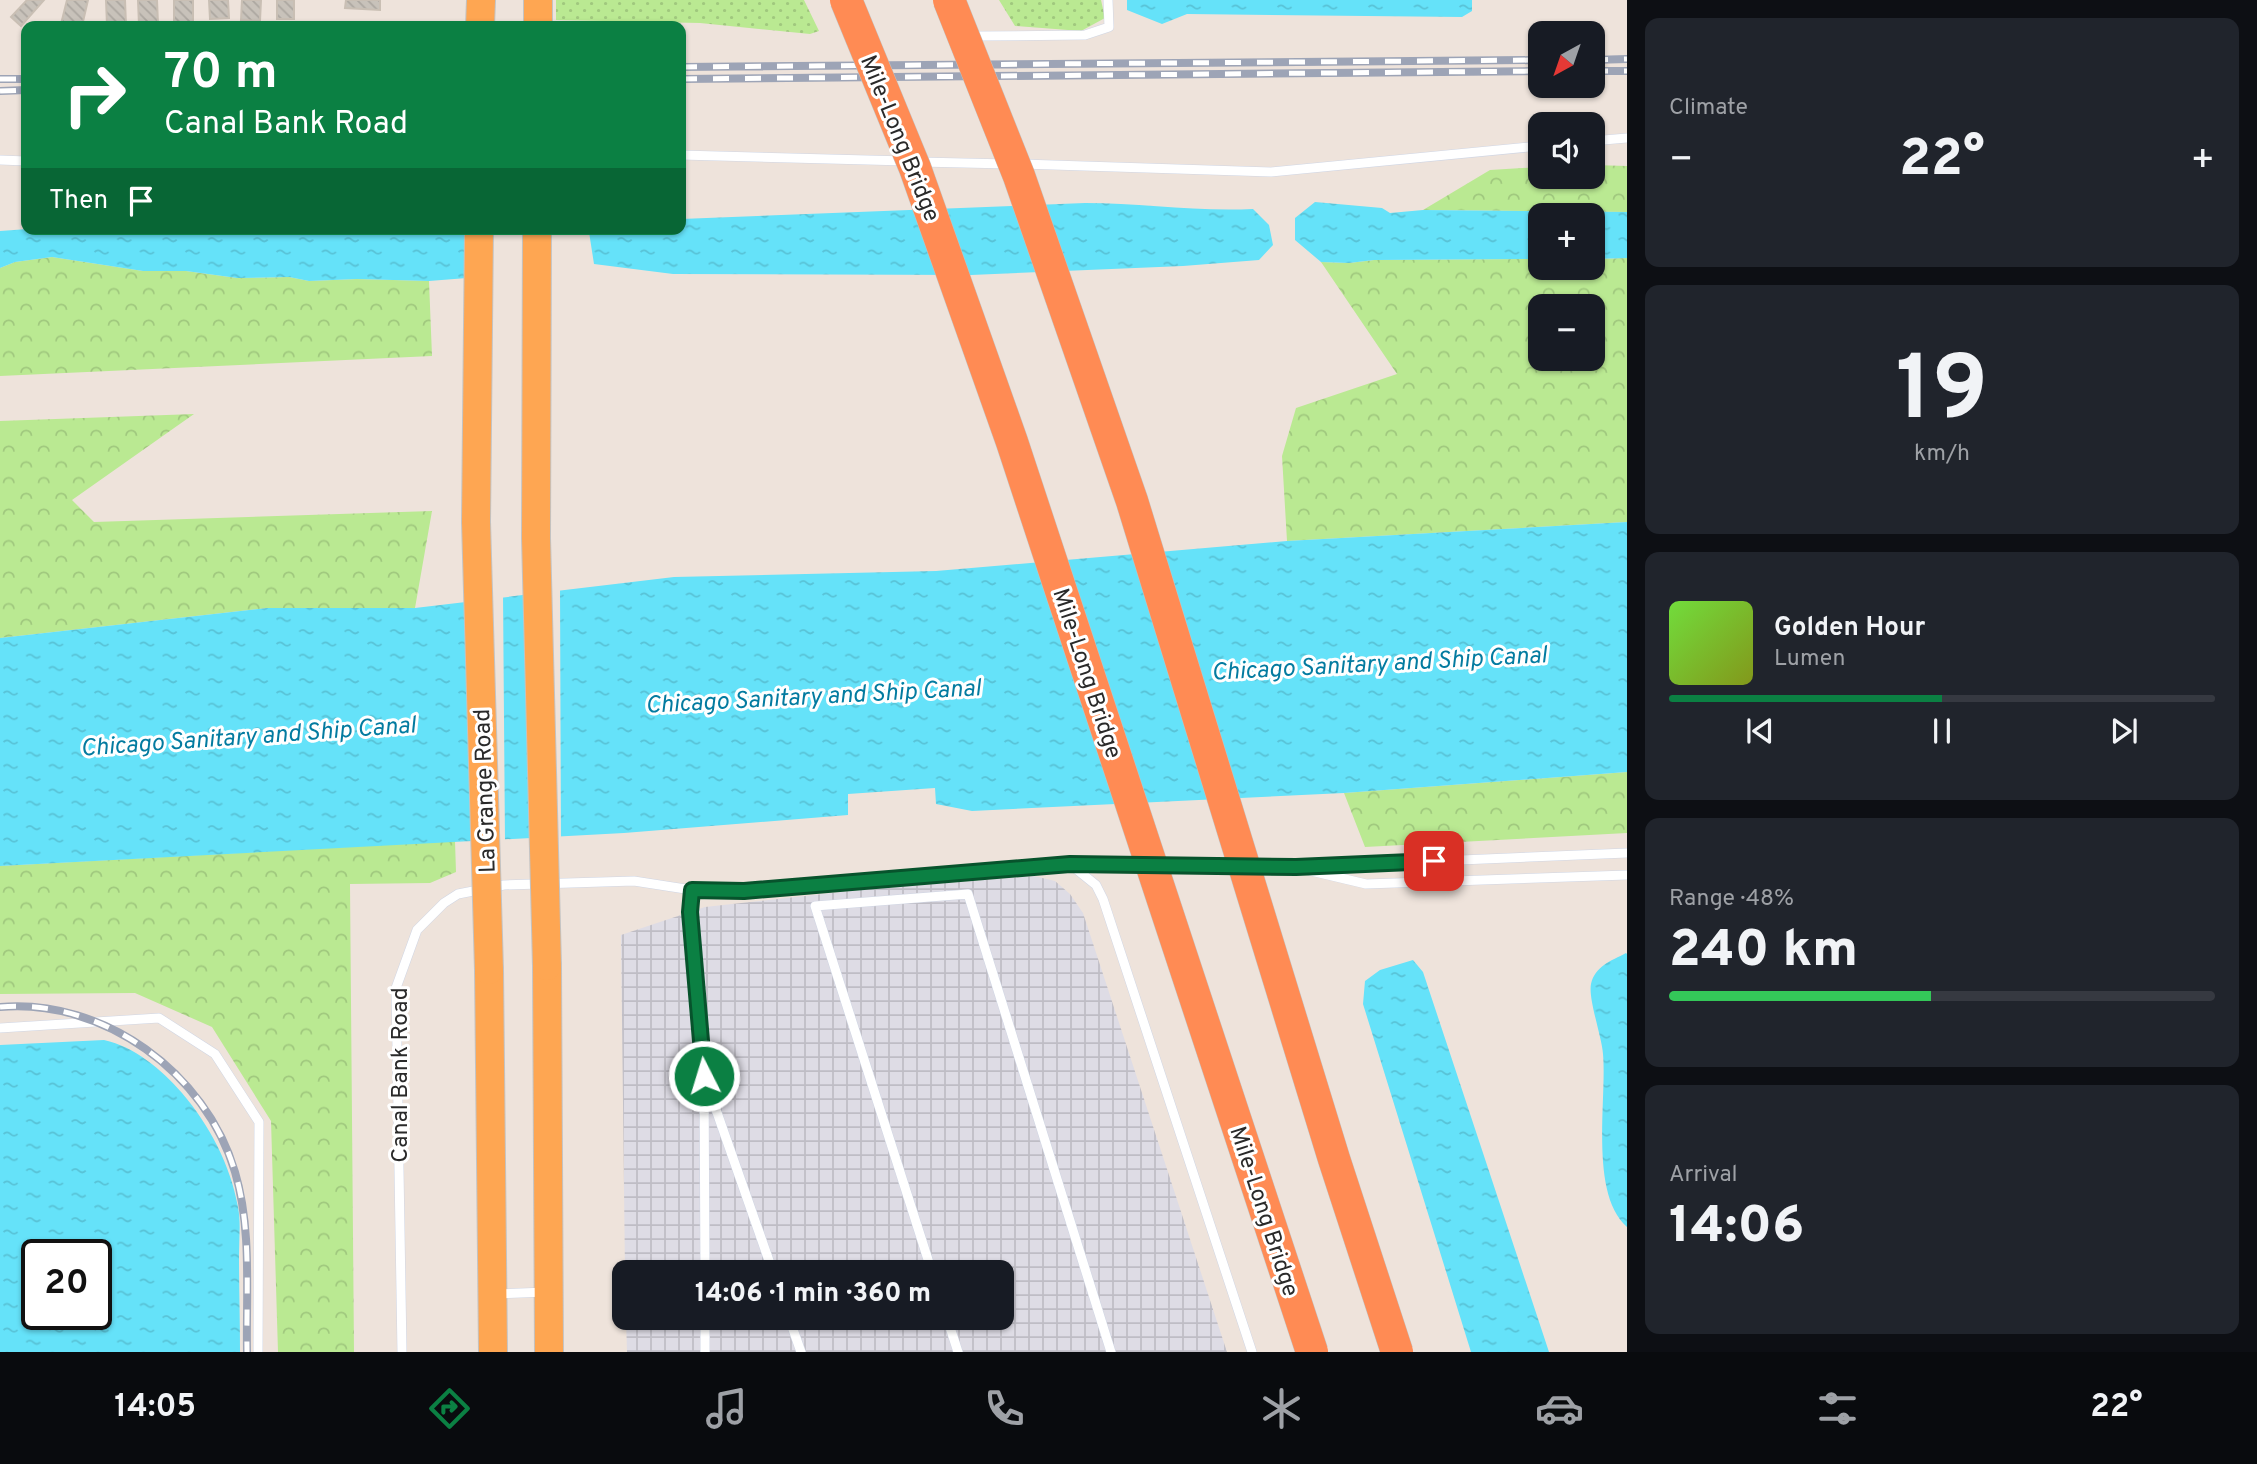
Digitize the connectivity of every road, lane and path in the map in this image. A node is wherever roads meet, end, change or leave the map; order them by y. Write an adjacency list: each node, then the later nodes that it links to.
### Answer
1 (481, 0): 6 (highway)
2 (538, 0): 7 (highway)
3 (846, 0): 41 (highway, Mile-Long Bridge, bridge)
4 (949, 0): 42 (highway, bridge)
5 (1108, 0): 8 (lane)
6 (480, 21)
7 (538, 21)
8 (980, 36)
9 (1627, 138): 10 (lane)
10 (1605, 140)
11 (1528, 147): 12 (lane)
12 (686, 155)
13 (0, 160): 14 (lane)
14 (21, 161)
15 (479, 235): 28 (highway, La Grange Road, bridge)
16 (537, 235): 27 (highway, bridge)
17 (1623, 853): 19 (lane, Canal Bank Road)
18 (1070, 864): 19 (lane, Canal Bank Road); 21 (lane, Canal Bank Road); 40 (lane)
19 (1296, 867): 20 (lane)
20 (1627, 876)
21 (692, 890): 23 (lane); 33 (lane, Canal Bank Road)
22 (0, 1028): 32 (lane)
23 (704, 1076): 24 (lane); 25 (lane)
24 (705, 1260)
25 (769, 1260)
26 (928, 1260): 39 (lane)
27 (548, 1292): 28 (lane); 35 (highway)
28 (492, 1295): 34 (highway, La Grange Road)
29 (705, 1330): 36 (lane)
30 (793, 1330): 37 (lane)
31 (951, 1330): 38 (lane)
32 (258, 1352)
33 (402, 1352)
34 (493, 1352)
35 (549, 1352)
36 (705, 1352)
37 (801, 1352)
38 (958, 1352)
39 (1111, 1352)
40 (1252, 1352)
41 (1312, 1352)
42 (1397, 1352)

